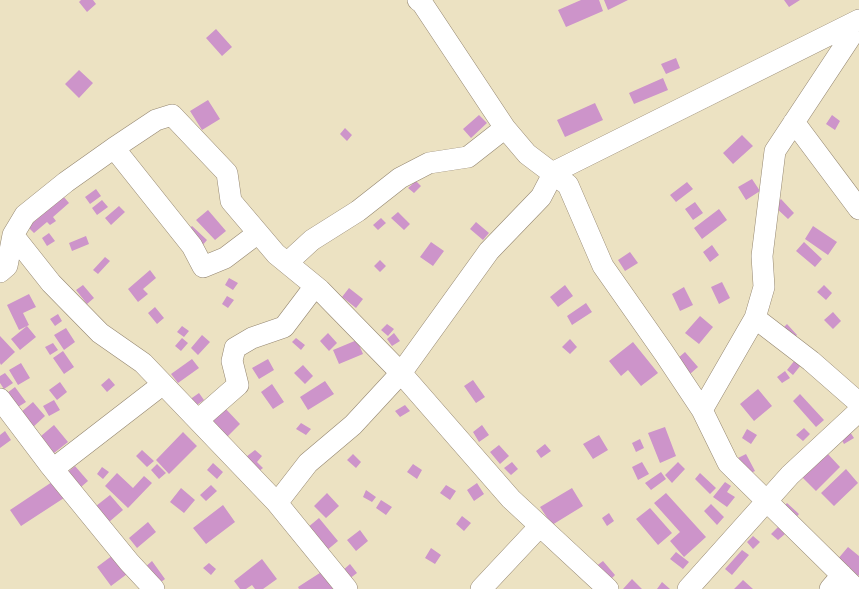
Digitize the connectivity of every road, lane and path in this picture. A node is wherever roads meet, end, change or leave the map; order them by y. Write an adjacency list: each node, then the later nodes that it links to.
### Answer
1 (418, 0): 4 (street)
2 (858, 27): 3 (street); 6 (street)
3 (794, 122): 7 (street); 13 (street)
4 (505, 128): 6 (street); 10 (street)
5 (114, 148): 8 (street); 8 (street); 9 (street)
6 (553, 174): 14 (street); 18 (street)
7 (859, 209)
8 (258, 233): 10 (street)
9 (13, 235): 11 (street); 15 (street)
10 (287, 263): 12 (street)
11 (0, 272)
12 (315, 286): 14 (street); 20 (street)
13 (755, 318): 17 (street); 18 (street)
14 (401, 373): 23 (street); 24 (street)
15 (163, 384): 20 (street); 21 (street)
16 (0, 399): 21 (street)
17 (859, 403)
18 (702, 410): 22 (street)
19 (859, 411): 22 (street)
20 (198, 420): 23 (street)
21 (53, 469): 26 (street)
22 (766, 501): 25 (street); 30 (street)
23 (277, 503): 27 (street)
24 (540, 526): 28 (street); 29 (street)
25 (843, 584)
26 (154, 589)
27 (347, 589)
28 (481, 589)
29 (608, 589)
30 (688, 589)

